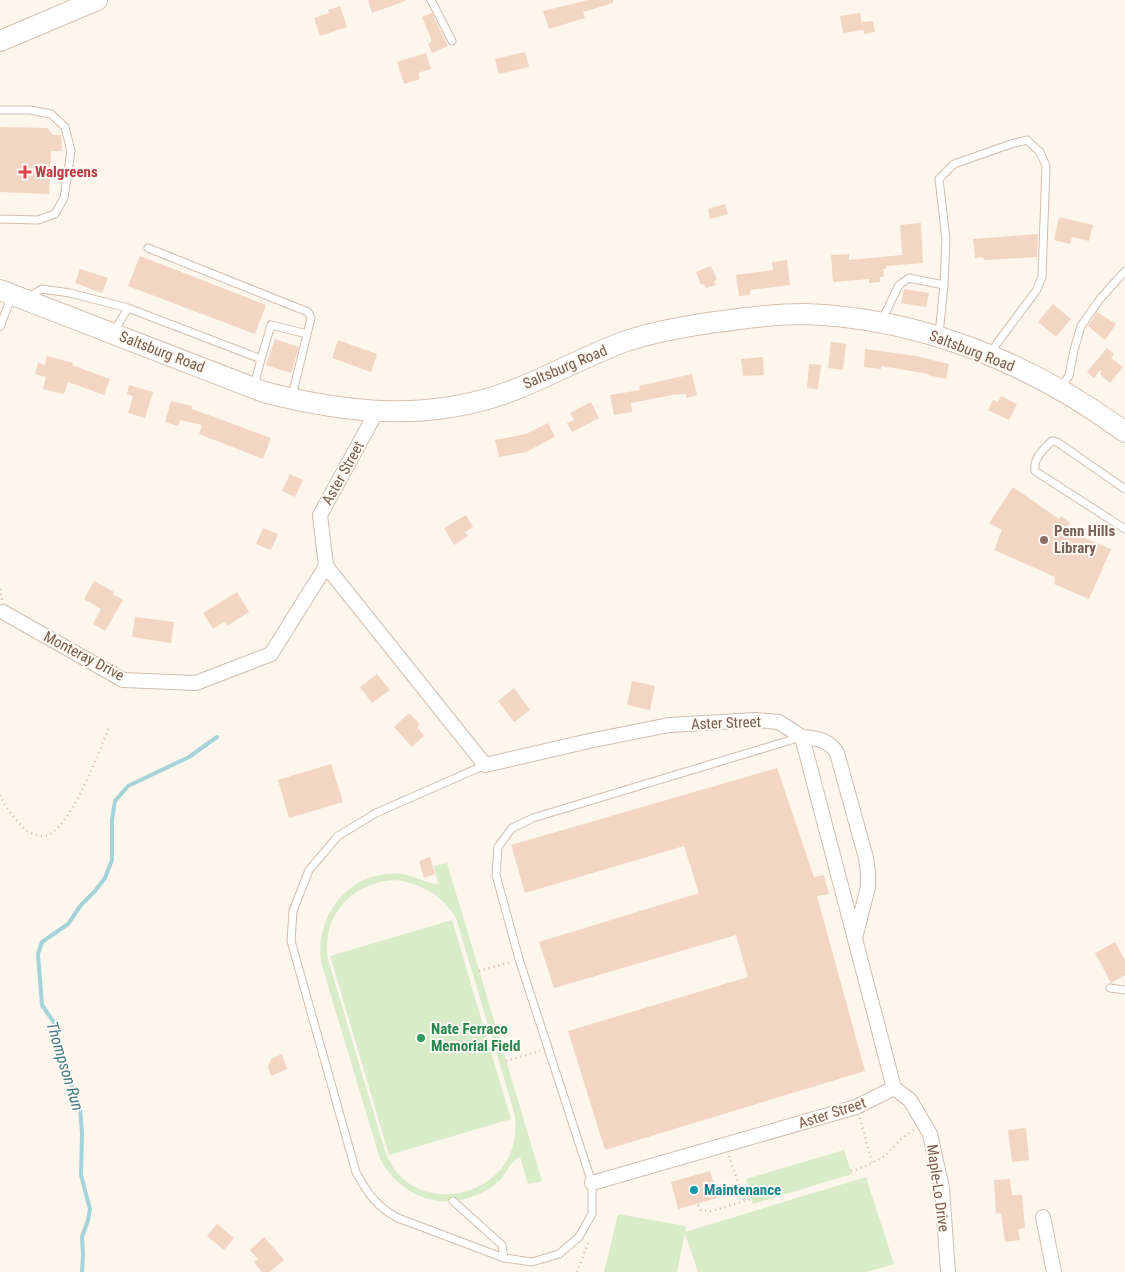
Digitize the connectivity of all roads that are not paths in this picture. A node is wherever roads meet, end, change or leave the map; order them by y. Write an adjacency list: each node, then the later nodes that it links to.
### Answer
1 (97, 0): 3 (main road)
2 (431, 0): 4 (lane)
3 (0, 41)
4 (452, 41)
5 (0, 110): 6 (lane)
6 (0, 220)
7 (148, 248): 15 (lane)
8 (1125, 271): 20 (lane)
9 (944, 285): 12 (lane); 16 (lane); 17 (lane)
10 (12, 295): 11 (lane); 13 (lane); 14 (main road, Saltsburg Road)
11 (128, 308): 14 (lane); 18 (lane)
12 (881, 322): 16 (main road, Saltsburg Road); 22 (main road, Saltsburg Road)
13 (0, 326)
14 (113, 333): 19 (main road, Saltsburg Road)
15 (307, 334): 18 (lane); 21 (lane)
16 (938, 337): 17 (main road, Saltsburg Road)
17 (988, 355): 20 (main road, Saltsburg Road)
18 (261, 359): 19 (lane)
19 (253, 388): 21 (main road, Saltsburg Road)
20 (1059, 390): 23 (main road, Saltsburg Road)
21 (291, 399): 22 (main road, Saltsburg Road)
22 (377, 411): 26 (street, Aster Street)
23 (1125, 432)
24 (1125, 489): 25 (lane)
25 (1125, 529)
26 (326, 566): 27 (street, Monteray Drive); 29 (street)
27 (3, 612)
28 (802, 737): 29 (street, Aster Street); 30 (street); 30 (street); 34 (lane)
29 (485, 765): 37 (lane)
30 (855, 939): 33 (street)
31 (1110, 988): 32 (lane)
32 (1125, 990)
33 (894, 1088): 34 (street, Aster Street); 38 (street, Maple-Lo Drive)
34 (592, 1183): 37 (lane)
35 (453, 1202): 37 (lane)
36 (1043, 1217): 39 (street)
37 (504, 1258)
38 (948, 1272)
39 (1054, 1272)

